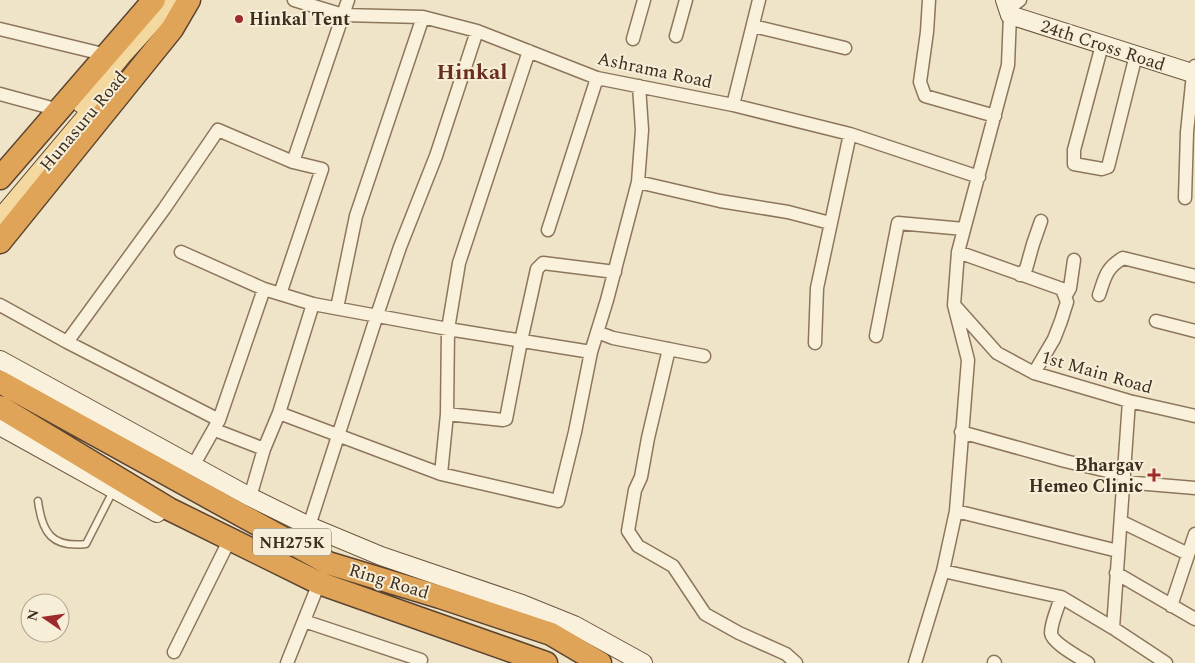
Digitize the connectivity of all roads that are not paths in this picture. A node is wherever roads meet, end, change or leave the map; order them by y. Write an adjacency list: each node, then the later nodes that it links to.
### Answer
1 (170, 0): 11 (main road)
2 (184, 0): 11 (main road)
3 (189, 0): 43 (highway)
4 (294, 0): 12 (street, Ashrama Road)
5 (348, 0): 12 (street)
6 (644, 0): 18 (street)
7 (686, 0): 17 (street)
8 (759, 0): 14 (street)
9 (928, 0): 30 (street)
10 (1011, 6): 19 (street, 24th Cross Road); 30 (street)
11 (158, 13): 22 (highway); 37 (main road, Hunasuru Road); 38 (main road, Hunasuru Road)
12 (343, 15): 13 (street, Ashrama Road); 32 (street)
13 (423, 17): 16 (street, Ashrama Road); 57 (street)
14 (753, 26): 20 (street); 28 (street)
15 (0, 29): 22 (street)
16 (477, 31): 21 (street, Ashrama Road); 58 (street)
17 (676, 36)
18 (633, 39)
19 (1102, 45): 23 (street, 24th Cross Road); 23 (street)
20 (845, 48)
21 (529, 51): 25 (street, Ashrama Road); 60 (street)
22 (107, 55): 29 (highway)
23 (1136, 56): 24 (street, 24th Cross Road)
24 (1194, 71): 36 (street)
25 (597, 78): 26 (street, Ashrama Road); 41 (street)
26 (639, 86): 28 (street, Ashrama Road); 35 (street)
27 (0, 94): 29 (street)
28 (733, 104): 31 (street, Ashrama Road)
29 (59, 110): 34 (highway)
30 (995, 116): 33 (street)
31 (850, 134): 33 (street, Ashrama Road); 40 (street)
32 (293, 162): 51 (street); 65 (street)
33 (979, 177): 42 (street)
34 (0, 178)
35 (638, 182): 40 (street); 47 (street)
36 (1185, 198)
37 (0, 200)
38 (0, 220)
39 (1041, 221): 48 (street)
40 (830, 223): 66 (street)
41 (548, 230)
42 (964, 230): 45 (street); 63 (street)
43 (0, 242)
44 (180, 252): 50 (street)
45 (958, 252): 48 (street); 56 (street)
46 (1074, 260): 53 (street)
47 (615, 272): 62 (street); 64 (street)
48 (1020, 275): 53 (street)
49 (1195, 276): 52 (street)
50 (264, 289): 51 (street); 78 (street)
51 (280, 294): 54 (street)
52 (1098, 295)
53 (1065, 297): 71 (street)
54 (313, 304): 57 (street); 75 (street)
55 (0, 305): 65 (street)
56 (954, 305): 71 (street, 1st Main Road); 81 (street)
57 (337, 308): 58 (street)
58 (377, 315): 60 (street); 82 (street)
59 (1156, 321): 61 (street)
60 (448, 329): 64 (street); 76 (street)
61 (1195, 331)
62 (597, 332): 67 (street); 68 (street)
63 (876, 336)
64 (521, 341): 68 (street); 76 (street)
65 (67, 342): 78 (street)
66 (815, 344)
67 (669, 349): 69 (street); 113 (street)
68 (591, 352): 85 (street)
69 (704, 356)
70 (0, 360): 84 (street)
71 (1034, 373): 73 (street, 1st Main Road)
72 (0, 382): 111 (highway, Ring Road / NH275K)
73 (1130, 401): 77 (street, 1st Main Road); 86 (street)
74 (0, 407): 80 (highway, Ring Road / NH275K)
75 (279, 413): 82 (street); 83 (street)
76 (447, 414): 85 (street)
77 (1195, 416)
78 (217, 425): 83 (street); 84 (street)
79 (0, 426): 80 (street); 88 (street)
80 (40, 431): 100 (highway, Ring Road / NH275K)
81 (961, 432): 86 (street); 91 (street)
82 (338, 435): 85 (street); 93 (street)
83 (264, 449): 89 (street)
84 (193, 466): 89 (street)
85 (442, 474)
86 (1124, 478): 87 (street); 92 (street)
87 (1195, 488)
88 (114, 490): 90 (lane); 95 (street)
89 (250, 497): 93 (street)
90 (38, 501)
91 (956, 511): 96 (street); 98 (street)
92 (1122, 522): 96 (street); 97 (street)
93 (309, 526): 112 (street)
94 (1195, 534): 97 (street)
95 (225, 549): 100 (street); 106 (street)
96 (1118, 551): 99 (street)
97 (1188, 554): 102 (street)
98 (943, 572): 101 (street); 114 (street)
99 (1116, 573): 102 (street); 105 (street)
100 (317, 588): 104 (street); 109 (street); 110 (highway, Ring Road / NH275K)
101 (1061, 598): 105 (street); 115 (street)
102 (1171, 606): 103 (street)
103 (1195, 619)
104 (304, 621): 107 (street); 108 (street)
105 (1113, 628): 116 (street)
106 (174, 652)
107 (423, 662)
108 (287, 663)
109 (521, 663)
110 (546, 663)
111 (600, 663)
112 (643, 663)
113 (796, 663)
114 (915, 663)
115 (1088, 663)
116 (1166, 663)

